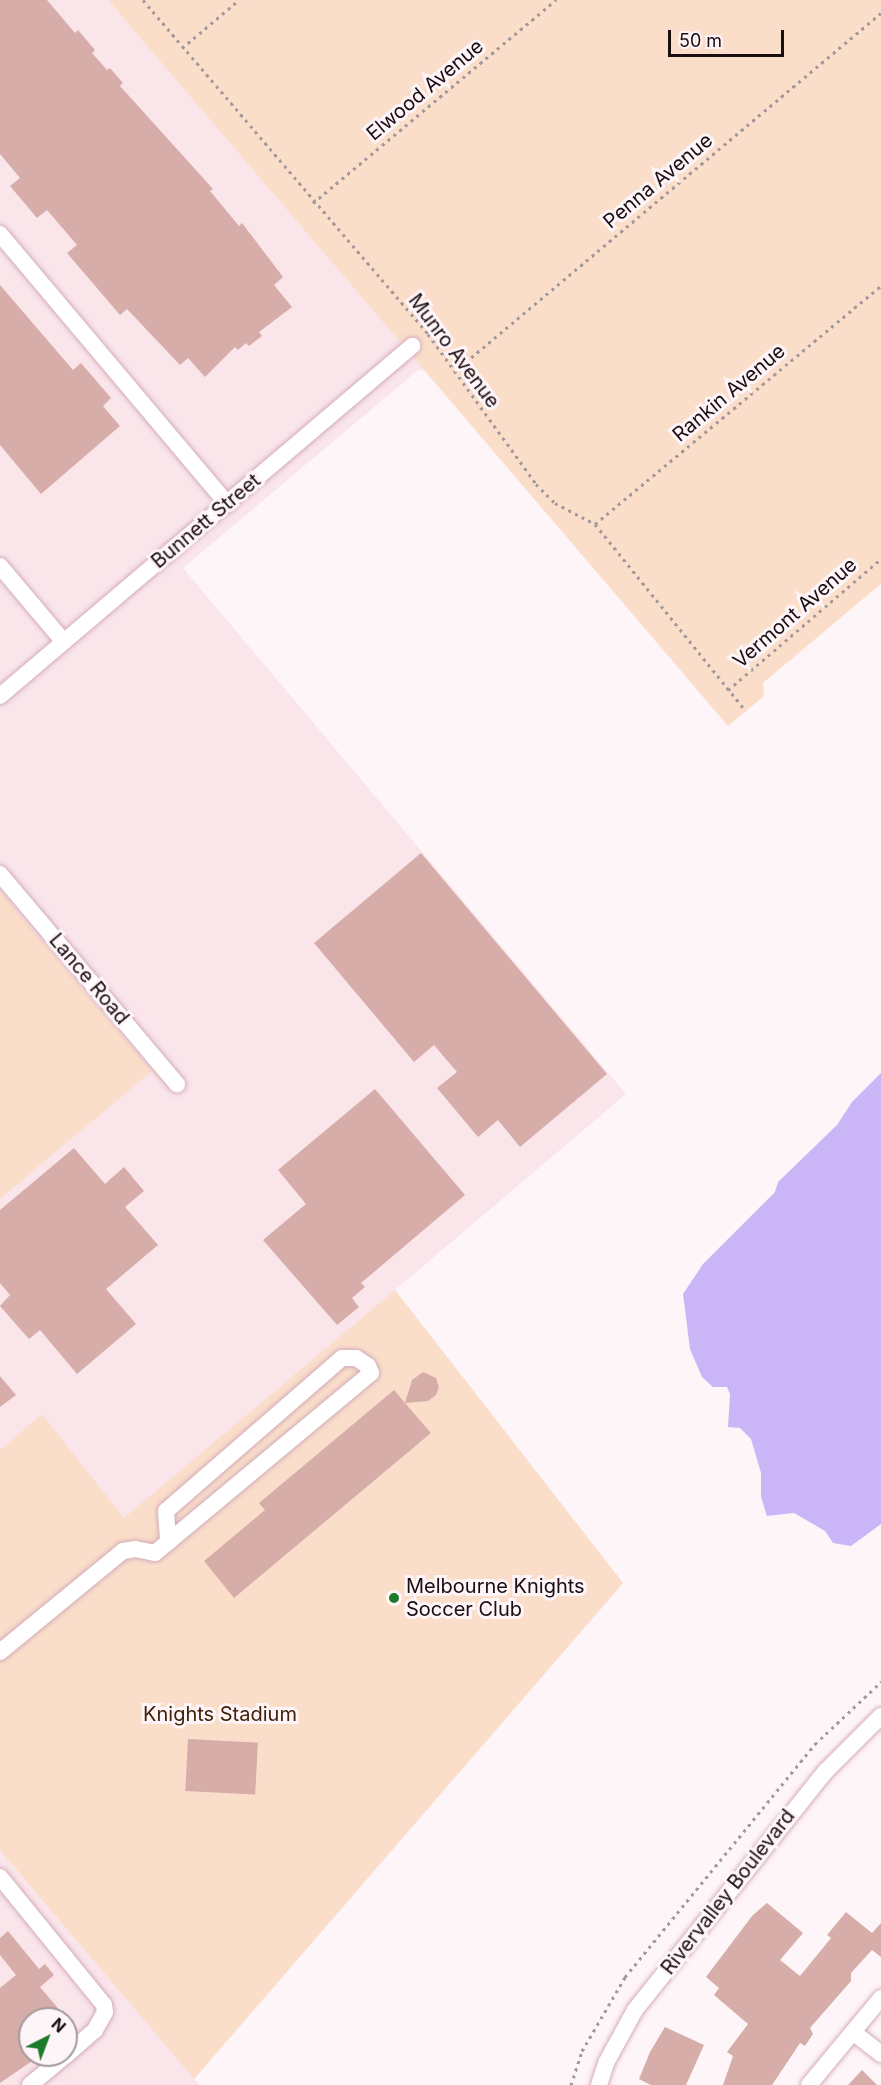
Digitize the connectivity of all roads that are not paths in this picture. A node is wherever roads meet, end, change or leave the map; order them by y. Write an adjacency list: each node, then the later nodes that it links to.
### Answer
1 (0, 234): 3 (street)
2 (412, 346): 3 (street, Bunnett Street)
3 (227, 504): 5 (street, Bunnett Street)
4 (0, 566): 5 (street)
5 (64, 642): 6 (street, Bunnett Street)
6 (0, 696)
7 (0, 874): 8 (street, Lance Road)
8 (177, 1084)
9 (168, 1542): 9 (street); 10 (street)
10 (0, 1652)
11 (881, 1716): 19 (street, Rivervalley Boulevard)
12 (0, 1877): 15 (street)
13 (881, 1998): 14 (street)
14 (853, 2032): 16 (street); 20 (street)
15 (78, 2045)
16 (881, 2054)
17 (52, 2067): 18 (street)
18 (30, 2085)
19 (599, 2085)
20 (809, 2085)

